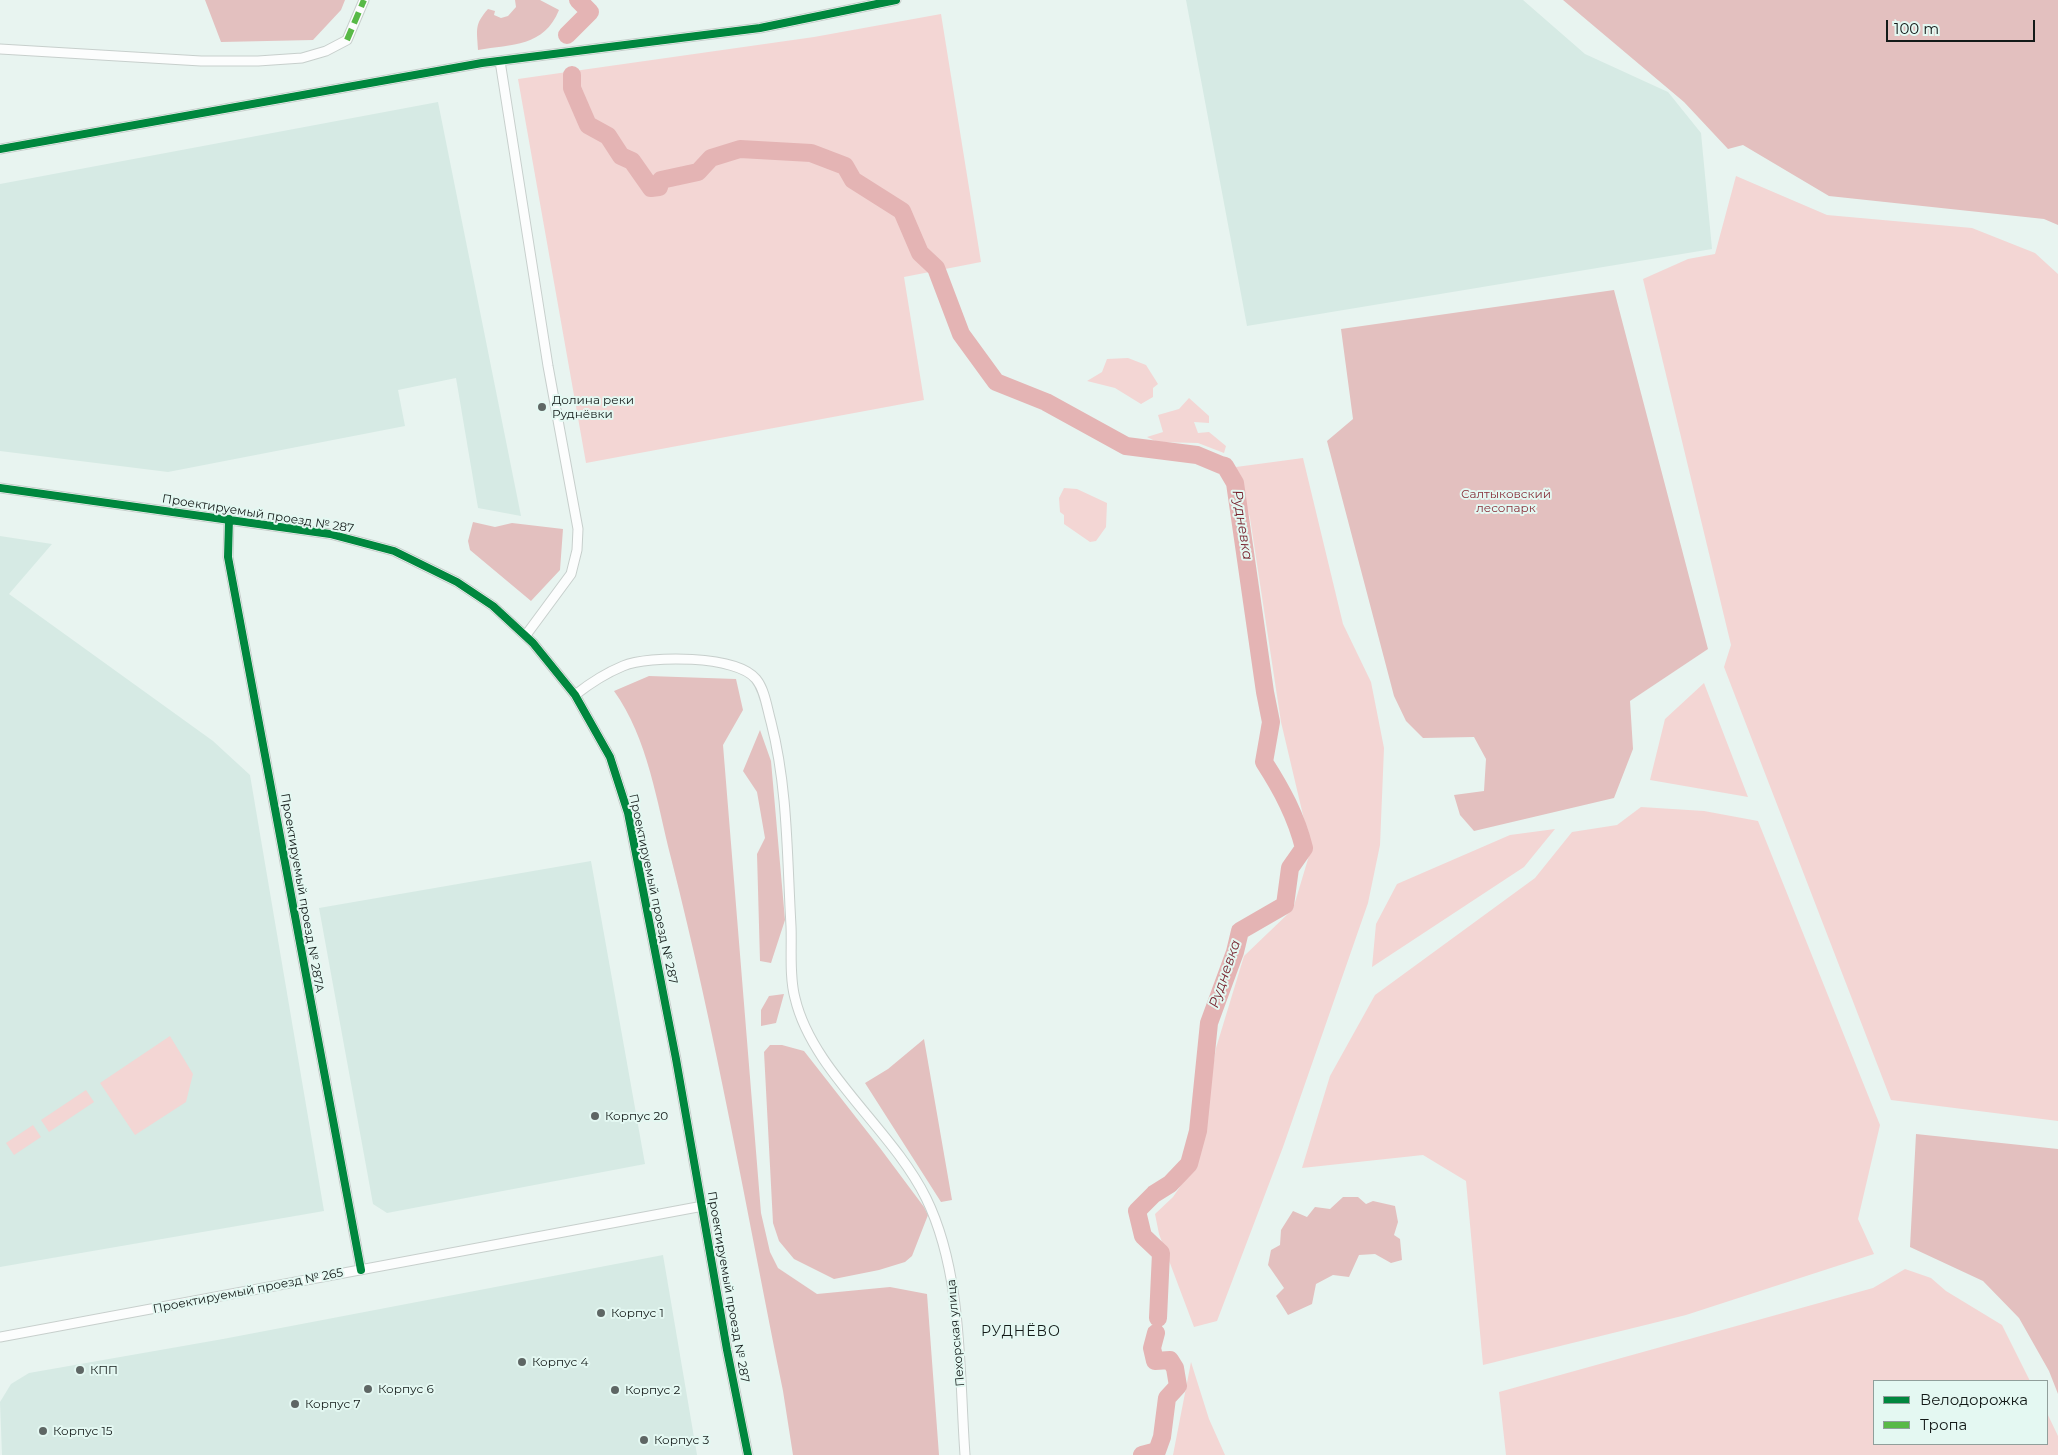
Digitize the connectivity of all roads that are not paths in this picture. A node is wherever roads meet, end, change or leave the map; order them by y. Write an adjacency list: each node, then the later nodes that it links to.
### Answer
1 (364, 0): 3 (street)
2 (896, 0): 4 (street)
3 (0, 49)
4 (500, 61): 5 (street); 8 (street)
5 (0, 149)
6 (0, 488): 7 (street, Проектируемый проезд № 287)
7 (229, 519): 8 (street, Проектируемый проезд № 287); 11 (street, Проектируемый проезд № 287А)
8 (526, 635): 9 (street, Проектируемый проезд № 287)
9 (575, 695): 10 (street, Проектируемый проезд № 287); 14 (street, Пехорская улица)
10 (703, 1206): 11 (street, Проектируемый проезд № 265); 13 (street, Проектируемый проезд № 287)
11 (361, 1270): 12 (street, Проектируемый проезд № 265)
12 (0, 1337)
13 (748, 1455)
14 (965, 1455)

